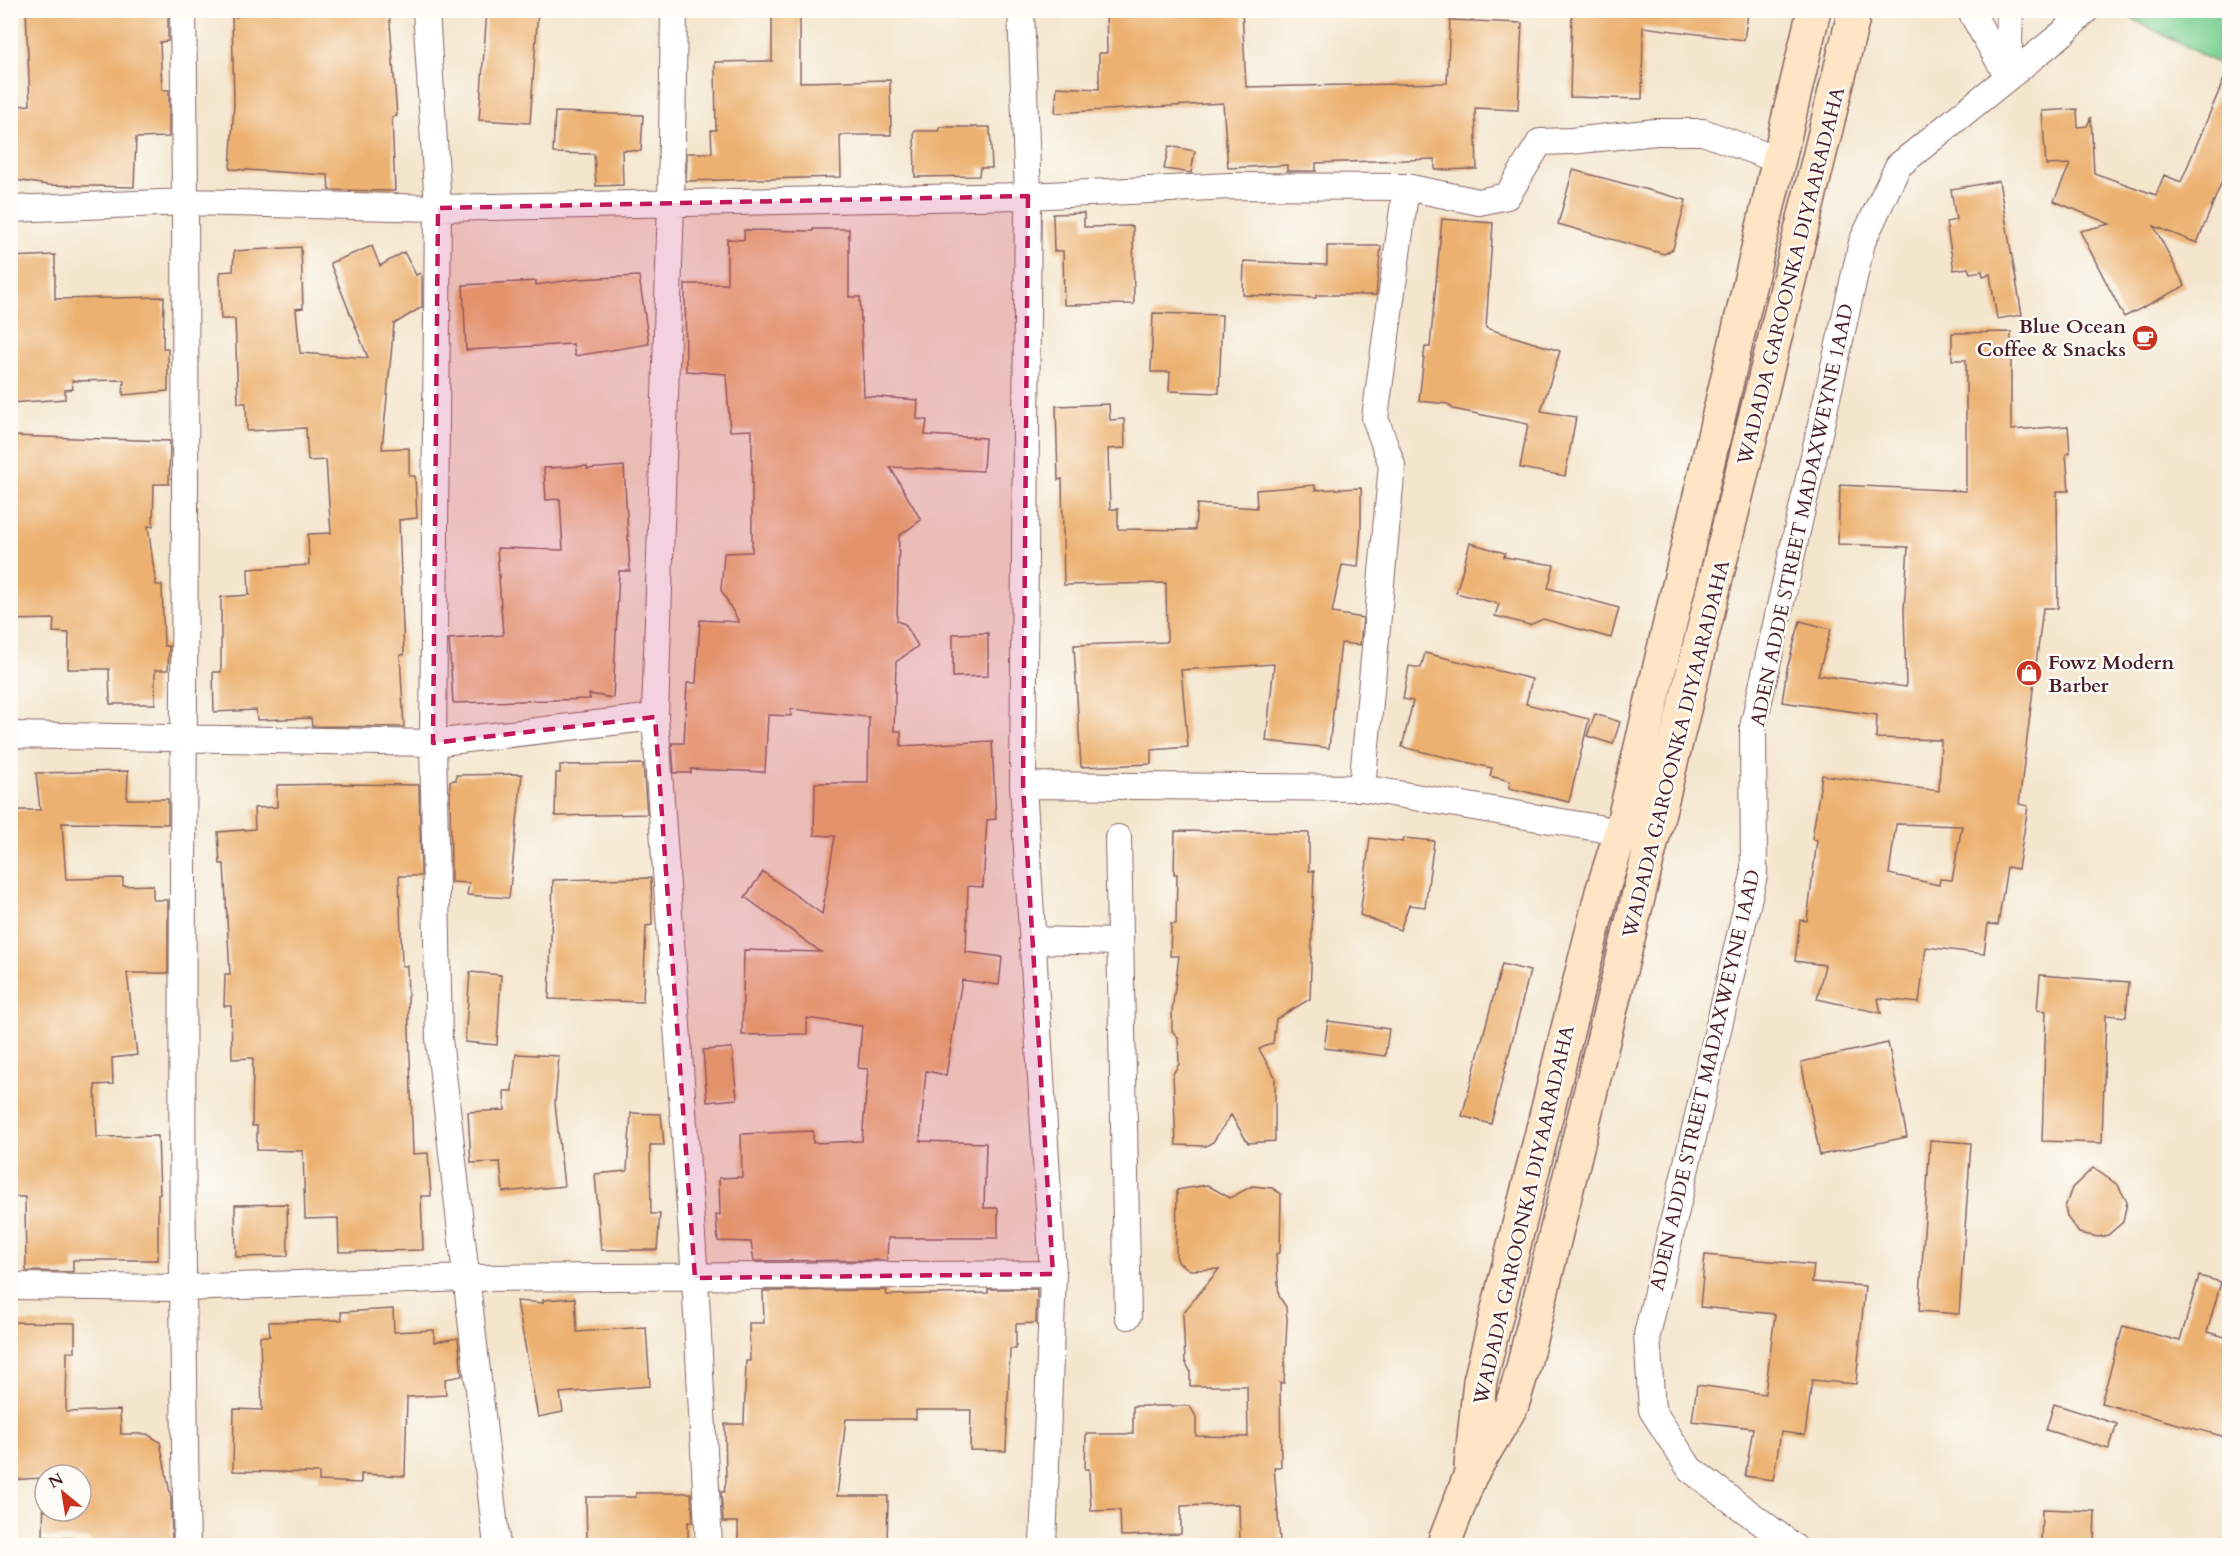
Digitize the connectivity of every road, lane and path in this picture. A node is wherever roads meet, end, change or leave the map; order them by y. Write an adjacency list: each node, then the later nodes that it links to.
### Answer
1 (183, 10): 14 (street)
2 (426, 10): 16 (street)
3 (674, 10): 15 (street)
4 (1021, 10): 13 (street)
5 (1814, 10): 11 (main road, WADADA GAROONKA DIYAARADAHA)
6 (1855, 10): 34 (main road, WADADA GAROONKA DIYAARADAHA)
7 (1970, 10): 10 (street)
8 (2010, 10): 10 (street)
9 (2086, 10): 10 (street, ADEN ADDE STREET MADAXWEYNE 1AAD)
10 (2008, 77): 40 (street, ADEN ADDE STREET MADAXWEYNE 1AAD)
11 (1778, 160): 12 (street); 24 (main road, WADADA GAROONKA DIYAARADAHA)
12 (1406, 187): 13 (street); 23 (street)
13 (1028, 196): 15 (street); 22 (street)
14 (186, 202): 16 (street); 17 (street); 20 (street)
15 (671, 202): 16 (street); 18 (street)
16 (438, 208): 21 (street)
17 (10, 209)
18 (655, 717): 21 (street); 30 (street)
19 (10, 735): 20 (street)
20 (184, 737): 21 (street); 32 (street)
21 (433, 744): 29 (street)
22 (1023, 785): 23 (street); 26 (street)
23 (1362, 788): 24 (street)
24 (1621, 832): 34 (main road, WADADA GAROONKA DIYAARADAHA)
25 (1118, 838): 27 (street)
26 (1032, 940): 27 (street); 28 (street)
27 (1120, 942): 33 (street)
28 (1053, 1274): 30 (street); 38 (street)
29 (467, 1278): 30 (street); 32 (street); 36 (street)
30 (695, 1278): 37 (street)
31 (10, 1286): 32 (street)
32 (181, 1288): 35 (street)
33 (1128, 1316)
34 (1470, 1476): 39 (main road, WADADA GAROONKA DIYAARADAHA)
35 (187, 1545)
36 (497, 1545)
37 (709, 1545)
38 (1043, 1545)
39 (1443, 1545)
40 (1793, 1545)

